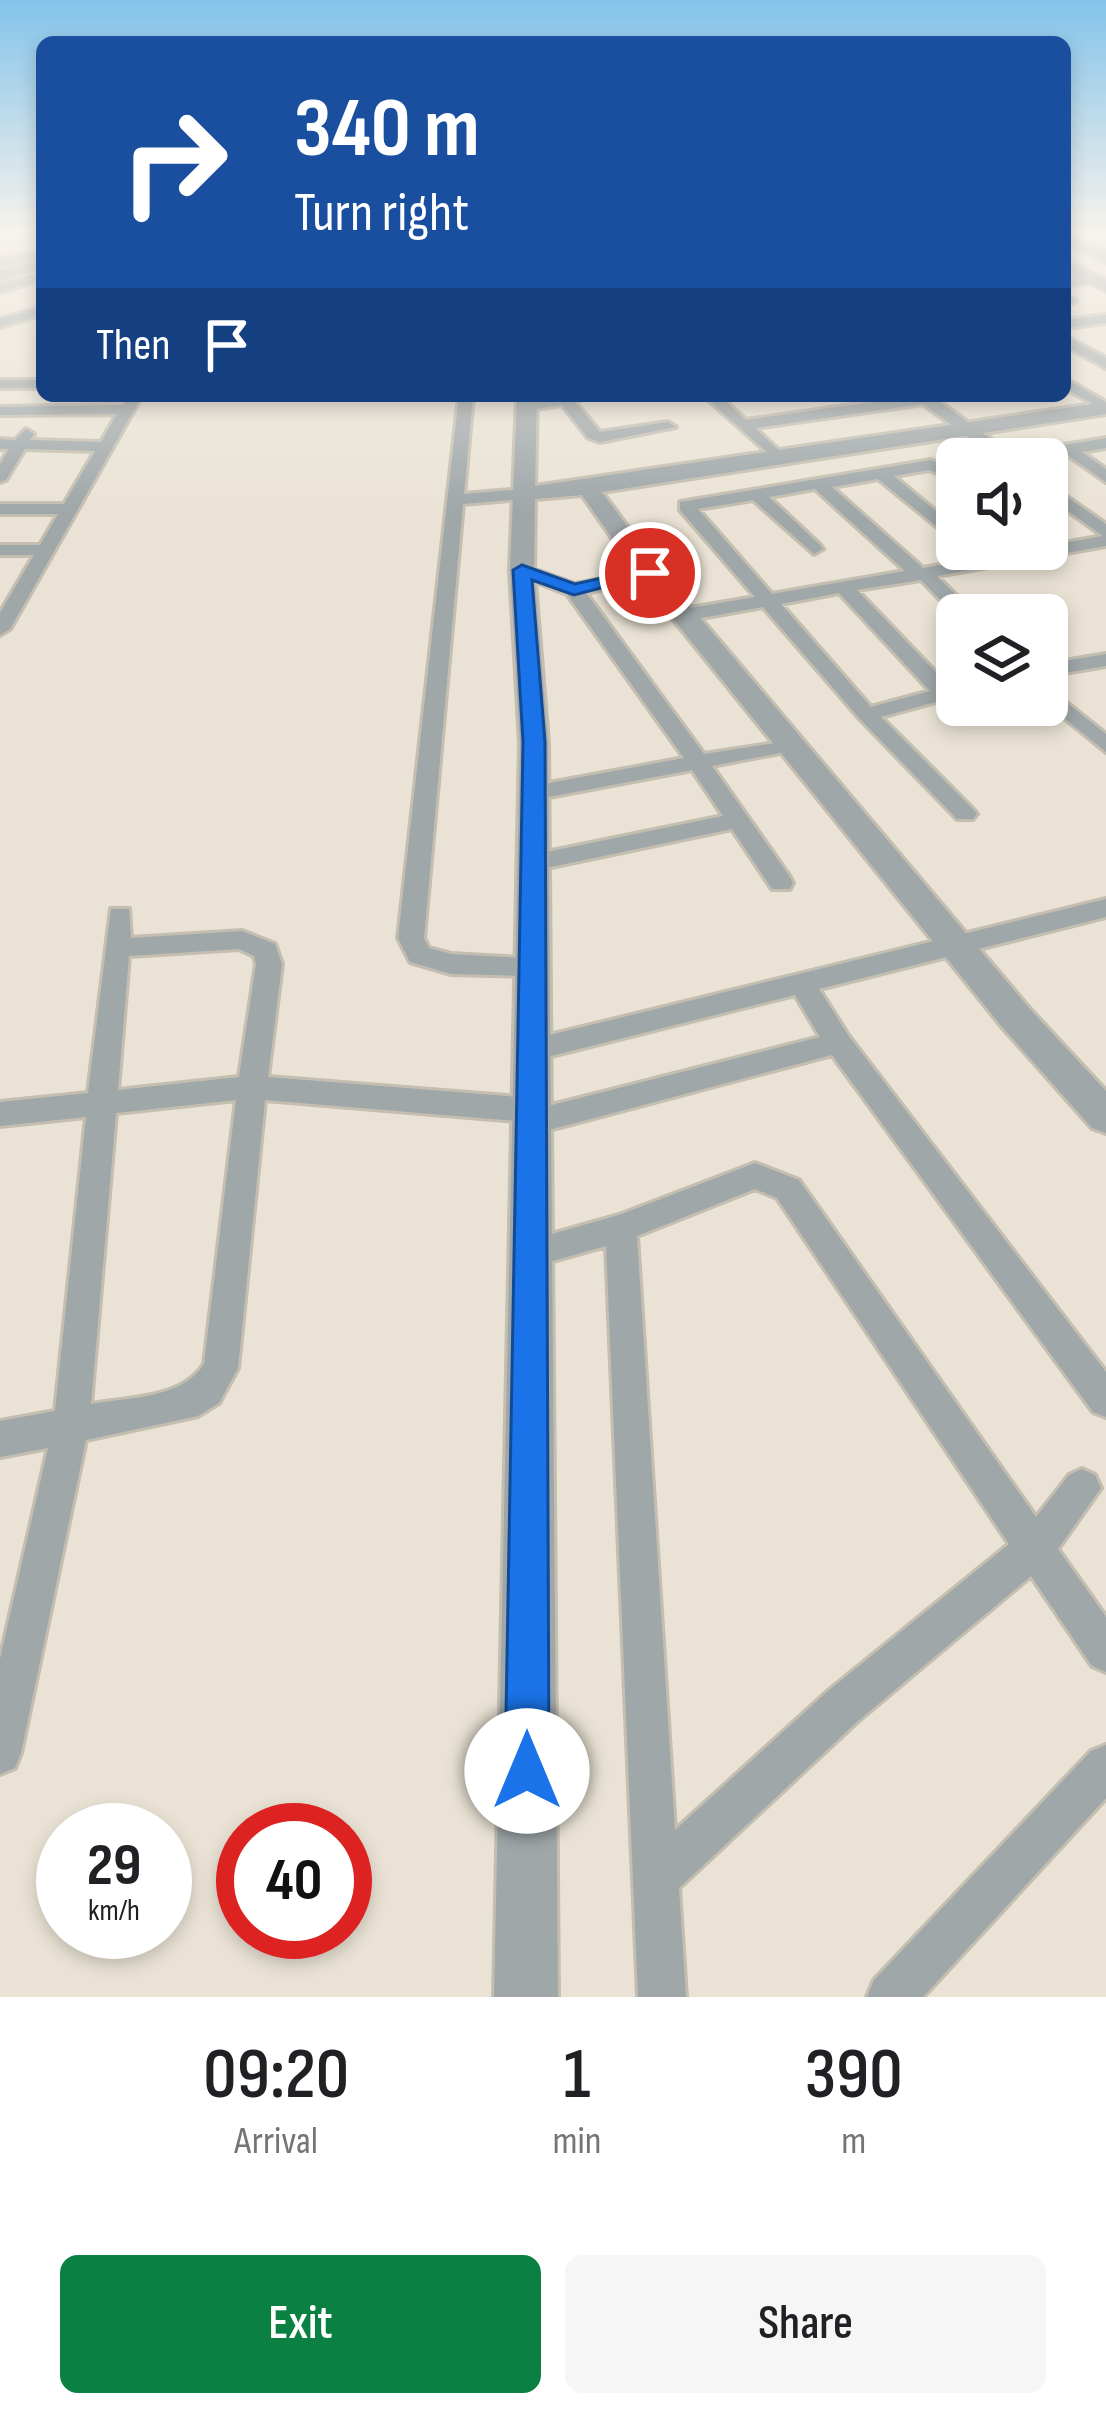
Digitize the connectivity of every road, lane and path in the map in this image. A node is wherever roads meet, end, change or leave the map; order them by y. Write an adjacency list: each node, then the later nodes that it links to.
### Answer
1 (1071, 344): 2 (street)
2 (1106, 368): 3 (street)
3 (1071, 378)
4 (36, 382): 5 (street)
5 (0, 384)
6 (1071, 384): 14 (street)
7 (131, 402): 16 (street); 24 (street)
8 (466, 402): 35 (street)
9 (540, 402): 34 (street)
10 (543, 402): 18 (street)
11 (718, 402): 17 (street)
12 (892, 402): 17 (street)
13 (931, 402): 19 (street)
14 (1106, 408): 19 (street)
15 (0, 410): 16 (street)
16 (41, 410): 23 (street)
17 (743, 425): 26 (street)
18 (668, 427)
19 (968, 429): 20 (street); 26 (street)
20 (980, 438)
21 (1106, 443): 25 (street)
22 (0, 444): 23 (street)
23 (20, 444): 24 (street); 29 (street)
24 (106, 447): 37 (street)
25 (1069, 449): 30 (street)
26 (779, 458): 32 (street)
27 (936, 466): 28 (street)
28 (881, 473): 31 (street); 39 (street)
29 (0, 477)
30 (1106, 478)
31 (818, 483): 33 (street); 49 (street)
32 (588, 488): 34 (street); 48 (street)
33 (755, 493): 43 (street); 55 (street)
34 (523, 494): 35 (street); 46 (street)
35 (458, 500): 74 (street)
36 (1068, 504): 40 (street)
37 (69, 508): 38 (street); 45 (street)
38 (0, 509)
39 (936, 520)
40 (1106, 532)
41 (1106, 542): 42 (street)
42 (1068, 547)
43 (814, 549)
44 (0, 550): 45 (street)
45 (44, 550): 50 (street)
46 (522, 570): 53 (street); 67 (street)
47 (949, 570): 49 (street)
48 (650, 573): 53 (street); 56 (street)
49 (923, 575): 52 (street); 54 (street)
50 (24, 587): 51 (street); 57 (street)
51 (0, 588)
52 (845, 589): 55 (street); 60 (street)
53 (574, 590): 66 (street)
54 (943, 594)
55 (773, 602): 56 (street); 63 (street)
56 (684, 615): 64 (street)
57 (0, 629)
58 (1102, 665): 59 (street)
59 (1068, 668)
60 (936, 677)
61 (936, 695): 63 (street)
62 (1068, 712): 65 (street)
63 (867, 715): 68 (street)
64 (793, 744): 66 (street); 73 (street)
65 (1106, 745)
66 (699, 762): 67 (street); 69 (street)
67 (533, 793): 70 (street)
68 (965, 814)
69 (739, 820): 70 (street); 71 (street)
70 (532, 862): 74 (street)
71 (781, 883)
72 (1101, 916): 73 (street)
73 (955, 944): 75 (street); 82 (street)
74 (531, 966): 77 (street)
75 (801, 982): 76 (street); 77 (street)
76 (838, 1043): 81 (street); 85 (street)
77 (531, 1050): 81 (street)
78 (253, 1087): 79 (street); 79 (street); 81 (street); 86 (street)
79 (104, 1103): 80 (street); 86 (street)
80 (0, 1114)
81 (530, 1117): 84 (street)
82 (1106, 1117)
83 (621, 1228): 84 (street); 89 (street); 93 (street)
84 (531, 1253): 94 (street)
85 (1106, 1400)
86 (71, 1426): 87 (street); 91 (street)
87 (0, 1439)
88 (1082, 1487): 89 (street)
89 (1036, 1547): 90 (street); 93 (street)
90 (1106, 1652)
91 (0, 1753)
92 (1106, 1766): 96 (street)
93 (656, 1877): 95 (street)
94 (526, 1997)
95 (662, 1997)
96 (892, 1997)

